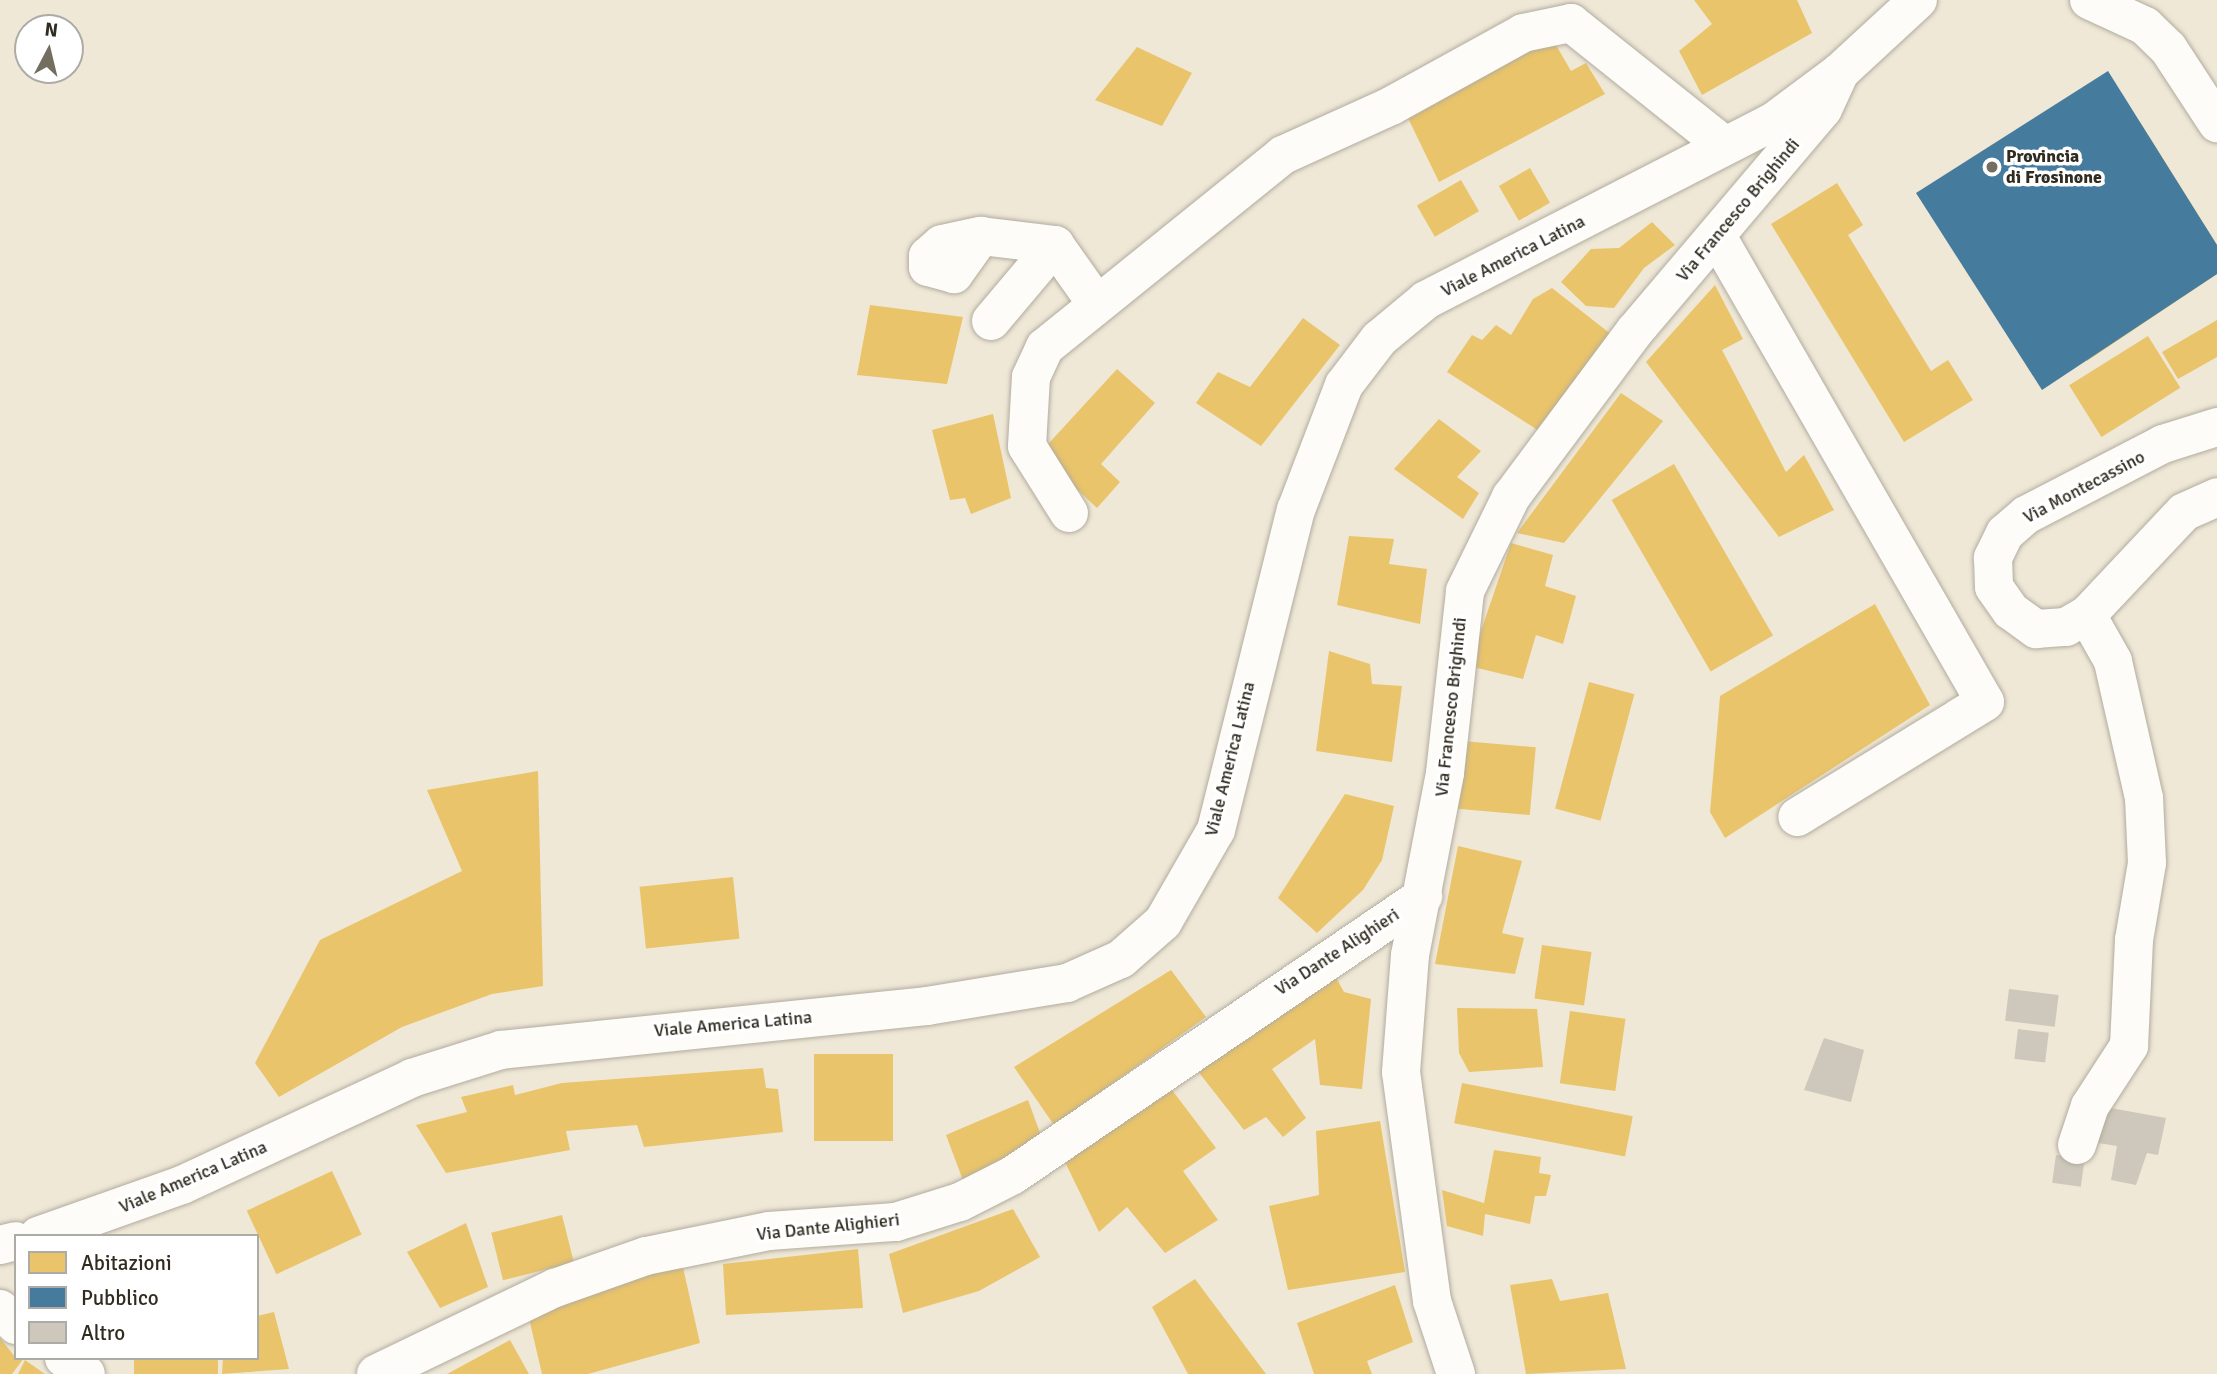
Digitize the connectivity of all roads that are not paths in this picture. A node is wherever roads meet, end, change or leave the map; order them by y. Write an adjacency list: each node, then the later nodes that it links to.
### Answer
1 (1918, 0): 5 (street, Viale America Latina)
2 (2089, 0): 4 (street)
3 (2154, 0): 4 (street)
4 (2168, 48): 6 (street)
5 (1840, 72): 7 (street, Viale America Latina); 9 (street, Via Francesco Brighindi)
6 (2217, 123)
7 (1726, 146): 11 (street); 20 (street, Viale America Latina)
8 (981, 236): 10 (street)
9 (1718, 238): 17 (street); 18 (street, Via Francesco Brighindi)
10 (1055, 245): 11 (street); 12 (street)
11 (1096, 303): 15 (street)
12 (991, 321)
13 (2217, 426): 16 (street, Via Montecassino)
14 (2217, 497): 16 (street, Via Montecassino)
15 (1069, 513)
16 (2087, 615): 19 (street)
17 (1797, 817)
18 (1423, 896): 25 (street, Via Dante Alighieri); 26 (street, Via Francesco Brighindi)
19 (2077, 1145)
20 (44, 1234)
21 (0, 1309): 22 (street)
22 (14, 1323)
23 (67, 1360): 24 (street)
24 (86, 1374)
25 (376, 1374)
26 (1456, 1374)

